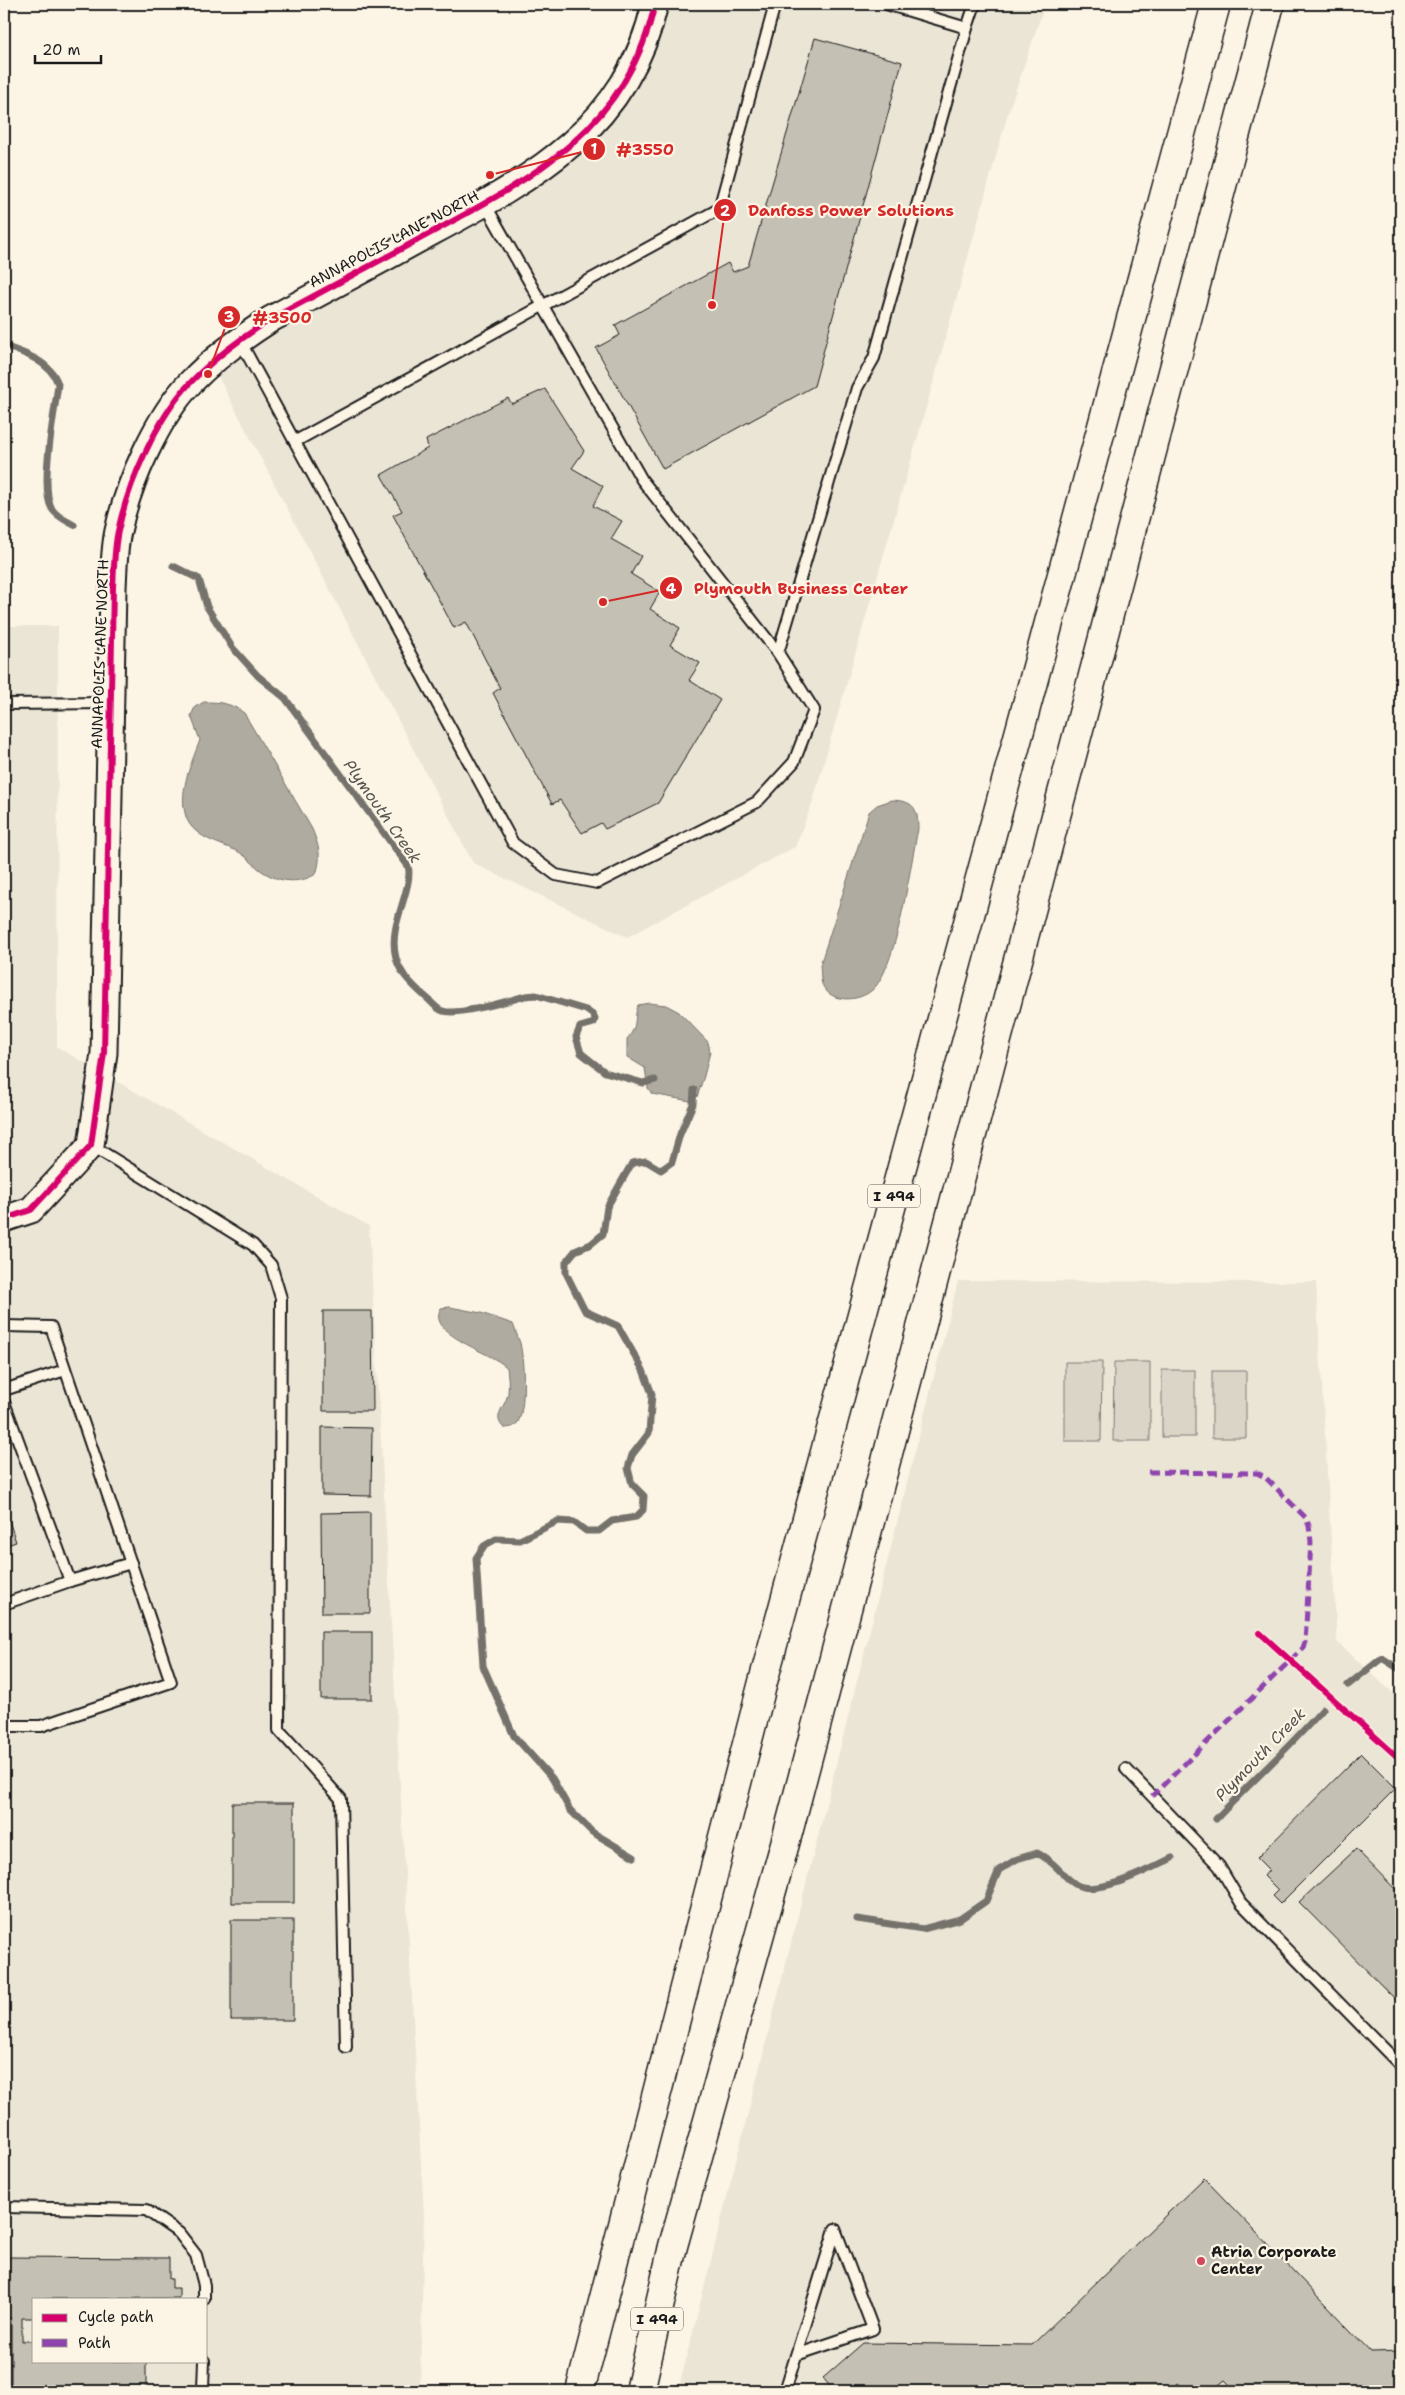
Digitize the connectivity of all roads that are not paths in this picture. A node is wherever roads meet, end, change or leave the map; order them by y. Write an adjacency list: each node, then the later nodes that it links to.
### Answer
1 (655, 4): 8 (street, ANNAPOLIS LANE NORTH)
2 (776, 4): 9 (lane)
3 (886, 4): 7 (lane)
4 (975, 4): 7 (lane)
5 (1216, 4): 34 (highway, I 494)
6 (1270, 4): 29 (highway, I 494)
7 (968, 28): 12 (lane)
8 (485, 204): 9 (lane); 10 (street, ANNAPOLIS LANE NORTH)
9 (541, 305): 11 (lane); 12 (lane)
10 (239, 340): 11 (lane); 13 (street, ANNAPOLIS LANE NORTH)
11 (296, 441): 12 (lane)
12 (778, 653)
13 (110, 703): 14 (lane); 15 (street, ANNAPOLIS LANE NORTH)
14 (4, 704)
15 (91, 1145): 16 (street); 26 (lane)
16 (4, 1219)
17 (4, 1326): 18 (lane)
18 (65, 1370): 19 (lane); 21 (lane)
19 (4, 1390)
20 (4, 1402): 22 (lane)
21 (131, 1563): 22 (lane); 24 (lane)
22 (70, 1581): 23 (lane)
23 (4, 1604)
24 (4, 1726)
25 (1126, 1769): 27 (lane)
26 (346, 2048)
27 (1401, 2066)
28 (4, 2207): 30 (lane)
29 (673, 2246): 35 (highway, I 494); 36 (highway)
30 (204, 2298)
31 (796, 2355): 31 (lane); 37 (lane)
32 (204, 2362): 33 (lane)
33 (200, 2391)
34 (580, 2391)
35 (640, 2391)
36 (652, 2391)
37 (785, 2391)

